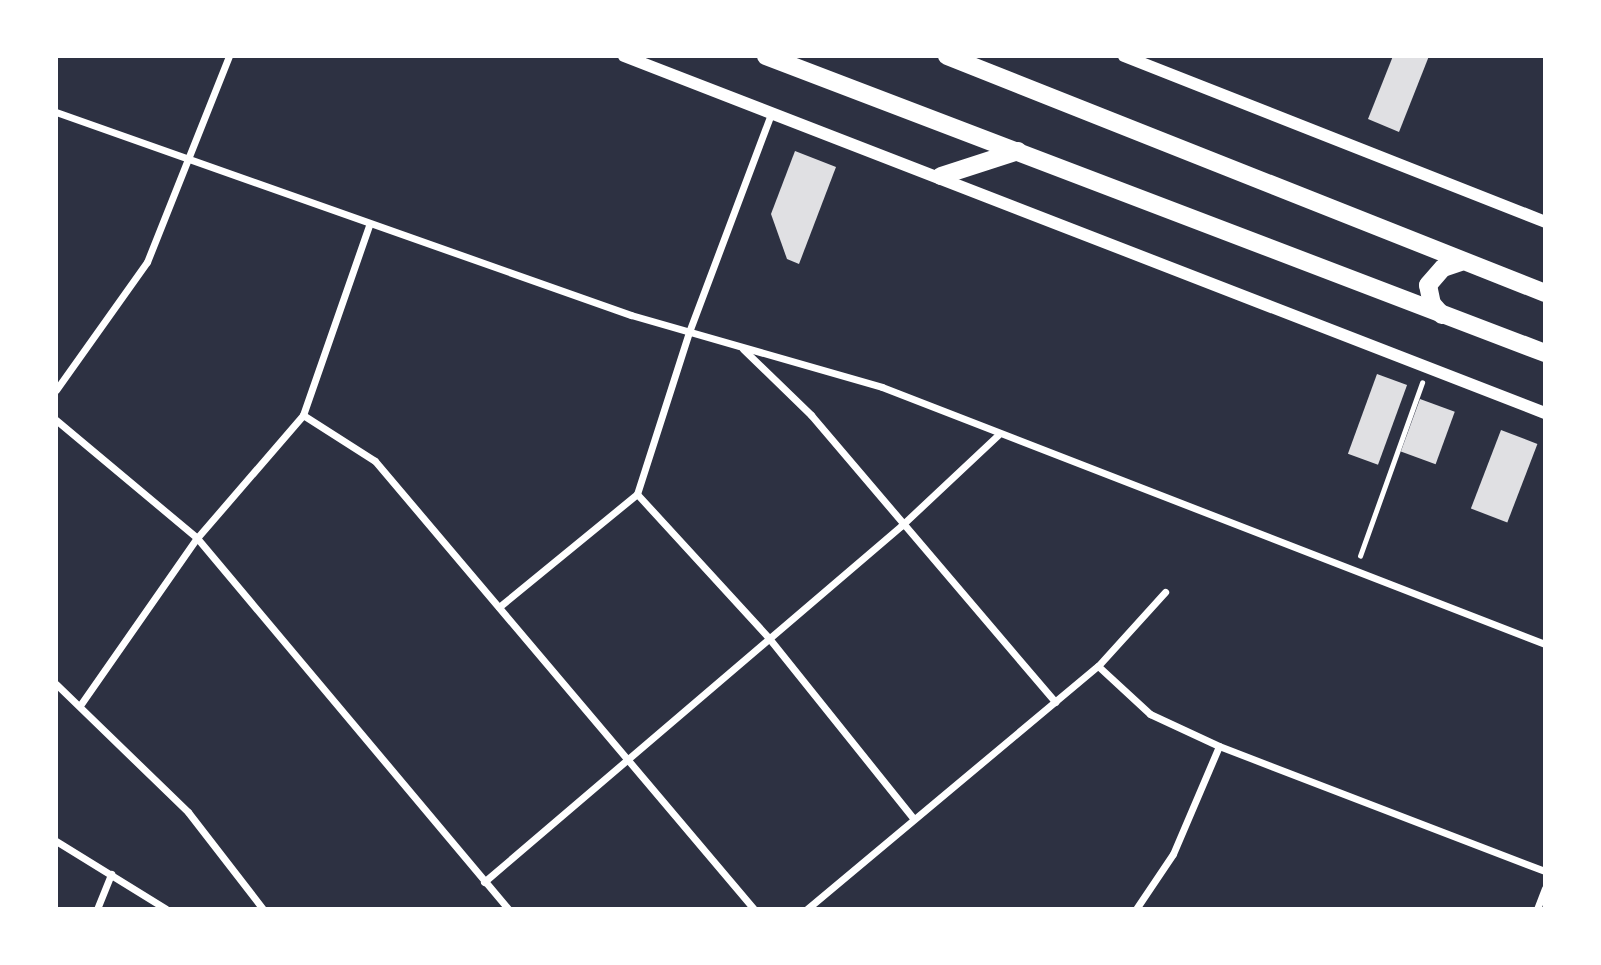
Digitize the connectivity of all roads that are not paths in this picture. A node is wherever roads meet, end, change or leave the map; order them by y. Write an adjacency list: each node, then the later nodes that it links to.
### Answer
1 (229, 56): 9 (street)
2 (624, 56): 7 (street)
3 (766, 56): 8 (main road)
4 (947, 56): 13 (main road)
5 (1124, 56): 11 (street)
6 (56, 112): 9 (street)
7 (771, 114): 10 (street); 16 (street)
8 (1018, 151): 10 (main road); 15 (main road)
9 (188, 162): 12 (street); 19 (street)
10 (941, 176): 20 (street)
11 (1545, 222)
12 (369, 226): 16 (street); 21 (street)
13 (1460, 262): 14 (main road); 15 (main road)
14 (1545, 293)
15 (1442, 315): 18 (main road)
16 (689, 332): 17 (street); 24 (street)
17 (741, 347): 23 (street); 25 (street)
18 (1545, 353)
19 (56, 390)
20 (1545, 413)
21 (303, 415): 26 (street); 28 (street)
22 (56, 420): 26 (street)
23 (998, 435): 25 (street); 30 (street)
24 (637, 494): 28 (street); 29 (street)
25 (901, 526): 29 (street); 33 (street)
26 (197, 538): 34 (street); 41 (street)
27 (1165, 592): 31 (street)
28 (499, 607): 36 (street)
29 (768, 637): 36 (street); 37 (street)
30 (1545, 644)
31 (1098, 666): 33 (street); 35 (street)
32 (56, 684): 34 (street)
33 (1055, 702): 37 (street)
34 (80, 704): 45 (street)
35 (1219, 746): 39 (street); 49 (street)
36 (623, 758): 41 (street); 47 (street)
37 (912, 817): 48 (street)
38 (56, 841): 40 (street)
39 (1545, 871)
40 (111, 874): 43 (street); 44 (street)
41 (484, 881): 46 (street)
42 (1545, 888): 50 (street)
43 (97, 909)
44 (166, 909)
45 (263, 909)
46 (508, 909)
47 (754, 909)
48 (807, 909)
49 (1136, 909)
50 (1537, 909)

